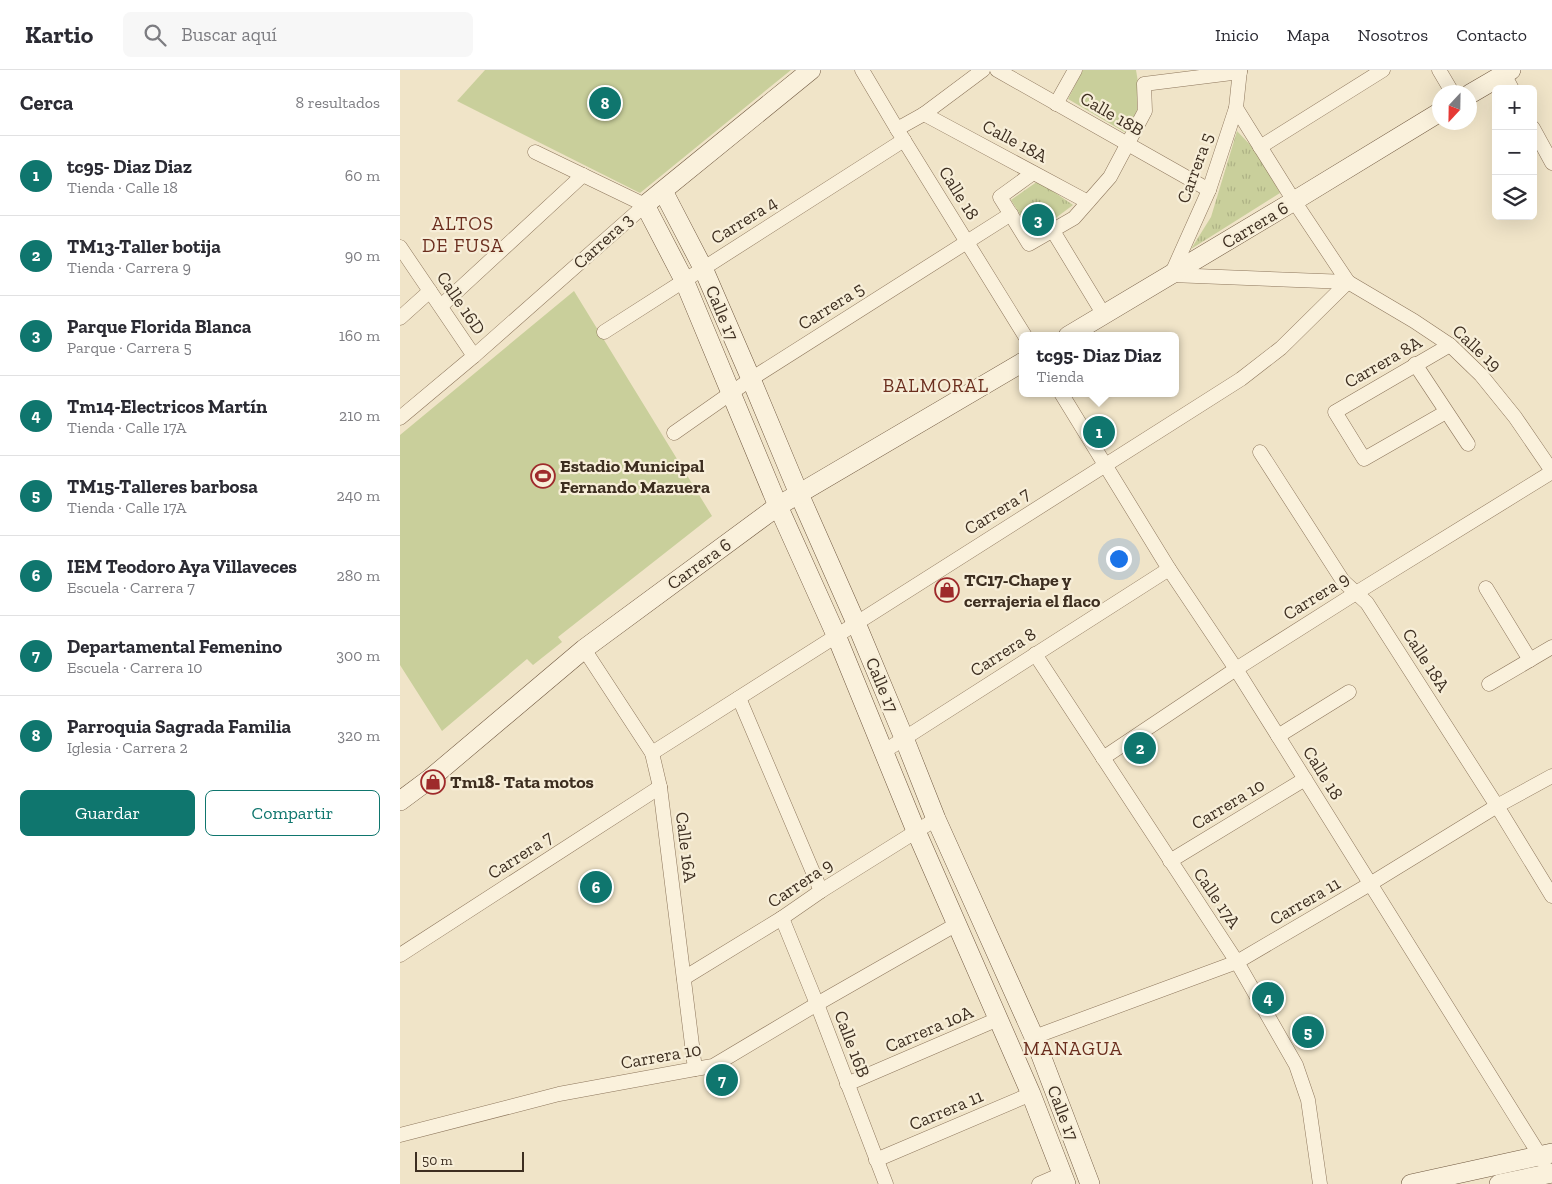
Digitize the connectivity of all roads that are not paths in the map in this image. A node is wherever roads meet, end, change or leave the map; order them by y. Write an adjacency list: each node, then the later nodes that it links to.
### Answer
1 (811, 70): 25 (street, Carrera 3)
2 (862, 70): 17 (street, Calle 18)
3 (983, 70): 14 (street, Carrera 4)
4 (997, 70): 12 (street, Calle 18B)
5 (1075, 70): 12 (street)
6 (1384, 70): 19 (street)
7 (1439, 70): 10 (street)
8 (1240, 71): 13 (street, Carrera 5); 18 (street)
9 (1509, 78): 11 (street)
10 (1448, 85)
11 (1477, 91)
12 (1056, 104): 18 (street, Calle 18B)
13 (1236, 108): 19 (street, Calle 19); 24 (street, Carrera 5)
14 (924, 114): 17 (street, Carrera 4); 22 (street, Calle 18A)
15 (1432, 117): 26 (street, Carrera 6)
16 (1534, 130): 21 (street)
17 (900, 134): 31 (street, Calle 18); 33 (street, Carrera 4)
18 (1128, 144): 24 (street, Calle 18B); 27 (street)
19 (1260, 147): 26 (street, Calle 19)
20 (535, 152): 23 (street)
21 (1552, 163)
22 (1033, 172): 27 (street, Calle 18A); 29 (street)
23 (583, 175): 28 (street); 38 (street)
24 (1209, 190): 34 (street, Carrera 5)
25 (663, 191): 28 (street, Carrera 3); 33 (street, Calle 17)
26 (1294, 201): 34 (street, Carrera 6); 36 (street, Calle 19)
27 (1088, 202): 30 (street)
28 (645, 204): 35 (street, Calle 17); 45 (street, Carrera 3)
29 (1011, 214): 30 (street); 31 (street, Carrera 5)
30 (1053, 231): 39 (street)
31 (967, 242): 42 (street, Calle 18); 48 (street, Carrera 5)
32 (400, 247): 37 (street, Calle 16D)
33 (703, 268): 35 (street, Carrera 4); 48 (street, Calle 17)
34 (1171, 275): 36 (street, Calle 19); 39 (street, Carrera 6)
35 (684, 280): 41 (street, Carrera 4); 49 (street, Calle 17)
36 (1348, 282): 44 (street, Calle 19); 56 (street, Carrera 7)
37 (430, 291): 38 (street, Calle 16D); 40 (street)
38 (441, 306): 45 (street, Calle 16D)
39 (1104, 315): 43 (street, Carrera 6)
40 (400, 318)
41 (604, 332)
42 (1023, 332)
43 (1075, 332)
44 (1450, 344): 47 (street, Carrera 8A); 57 (street, Calle 19)
45 (474, 356): 52 (street, Carrera 3)
46 (1019, 364): 58 (street, Carrera 6)
47 (1415, 364): 51 (street); 51 (street, Carrera 8A)
48 (751, 379): 49 (street, Carrera 5); 58 (street, Calle 17)
49 (731, 392): 53 (street, Carrera 5); 59 (street, Calle 17)
50 (1063, 397): 56 (street, Calle 18)
51 (1446, 412): 54 (street)
52 (400, 418)
53 (674, 433)
54 (1468, 444)
55 (1260, 452): 62 (street, Calle 18A)
56 (1105, 465): 60 (street, Calle 18); 63 (street, Carrera 7)
57 (1552, 471): 62 (street, Carrera 9)
58 (799, 494): 59 (street, Carrera 6); 63 (street, Calle 17)
59 (778, 506): 64 (street, Calle 17); 66 (street, Carrera 6)
60 (1169, 568): 67 (street, Carrera 8); 69 (street, Calle 18)
61 (1486, 588): 68 (street)
62 (1356, 593): 69 (street, Carrera 9); 82 (street, Calle 18A)
63 (856, 623): 64 (street, Carrera 7); 74 (street, Calle 17)
64 (836, 635): 72 (street, Carrera 7); 75 (street, Calle 17)
65 (1552, 647): 68 (street)
66 (584, 649): 76 (street, Calle 16A); 81 (street, Carrera 6)
67 (1035, 654): 74 (street, Carrera 8); 77 (street, Calle 17A)
68 (1530, 660): 70 (street)
69 (1236, 669): 73 (street, Calle 18); 77 (street, Carrera 9)
70 (1489, 684)
71 (1349, 692): 73 (street)
72 (739, 698): 76 (street, Carrera 7); 87 (street)
73 (1278, 736): 79 (street, Calle 18)
74 (904, 738): 75 (street, Carrera 8); 83 (street, Calle 17)
75 (883, 752): 84 (street, Calle 17)
76 (652, 753): 80 (street, Calle 16A)
77 (1102, 758): 85 (street, Calle 17A)
78 (1552, 776): 82 (street, Carrera 11)
79 (1305, 779): 85 (street, Carrera 10); 86 (street, Calle 18)
80 (660, 787): 91 (street, Carrera 7); 93 (street, Calle 16A)
81 (400, 801)
82 (1497, 806): 86 (street, Carrera 11); 88 (street, Calle 18A)
83 (936, 819): 84 (street, Carrera 9); 96 (street, Calle 17)
84 (916, 831): 87 (street, Carrera 9); 90 (street, Calle 17)
85 (1170, 861): 92 (street, Calle 17A)
86 (1370, 884): 92 (street, Carrera 11); 101 (street, Calle 18)
87 (821, 891): 89 (street, Carrera 9)
88 (1552, 896)
89 (782, 918): 93 (street, Carrera 9); 94 (street, Calle 16B)
90 (957, 924): 94 (street, Carrera 10); 95 (street, Calle 17)
91 (400, 955)
92 (1237, 962): 96 (street, Carrera 11); 109 (street, Calle 17A)
93 (684, 978): 97 (street, Calle 16A)
94 (817, 1004): 97 (street, Carrera 10); 98 (street, Calle 16B)
95 (998, 1019): 98 (street, Carrera 10A); 99 (street, Calle 17)
96 (1034, 1037): 108 (street, Calle 17)
97 (695, 1068): 100 (street, Carrera 10)
98 (847, 1084): 102 (street, Calle 16B)
99 (1031, 1094): 102 (street, Carrera 11); 104 (street, Calle 17)
100 (400, 1135)
101 (1546, 1155): 103 (street, Calle 18); 110 (street)
102 (876, 1160): 106 (street, Calle 16B)
103 (1551, 1174): 105 (street)
104 (1064, 1179): 107 (street)
105 (1509, 1183)
106 (886, 1184)
107 (1039, 1184)
108 (1090, 1184)
109 (1320, 1184)
110 (1411, 1184)

